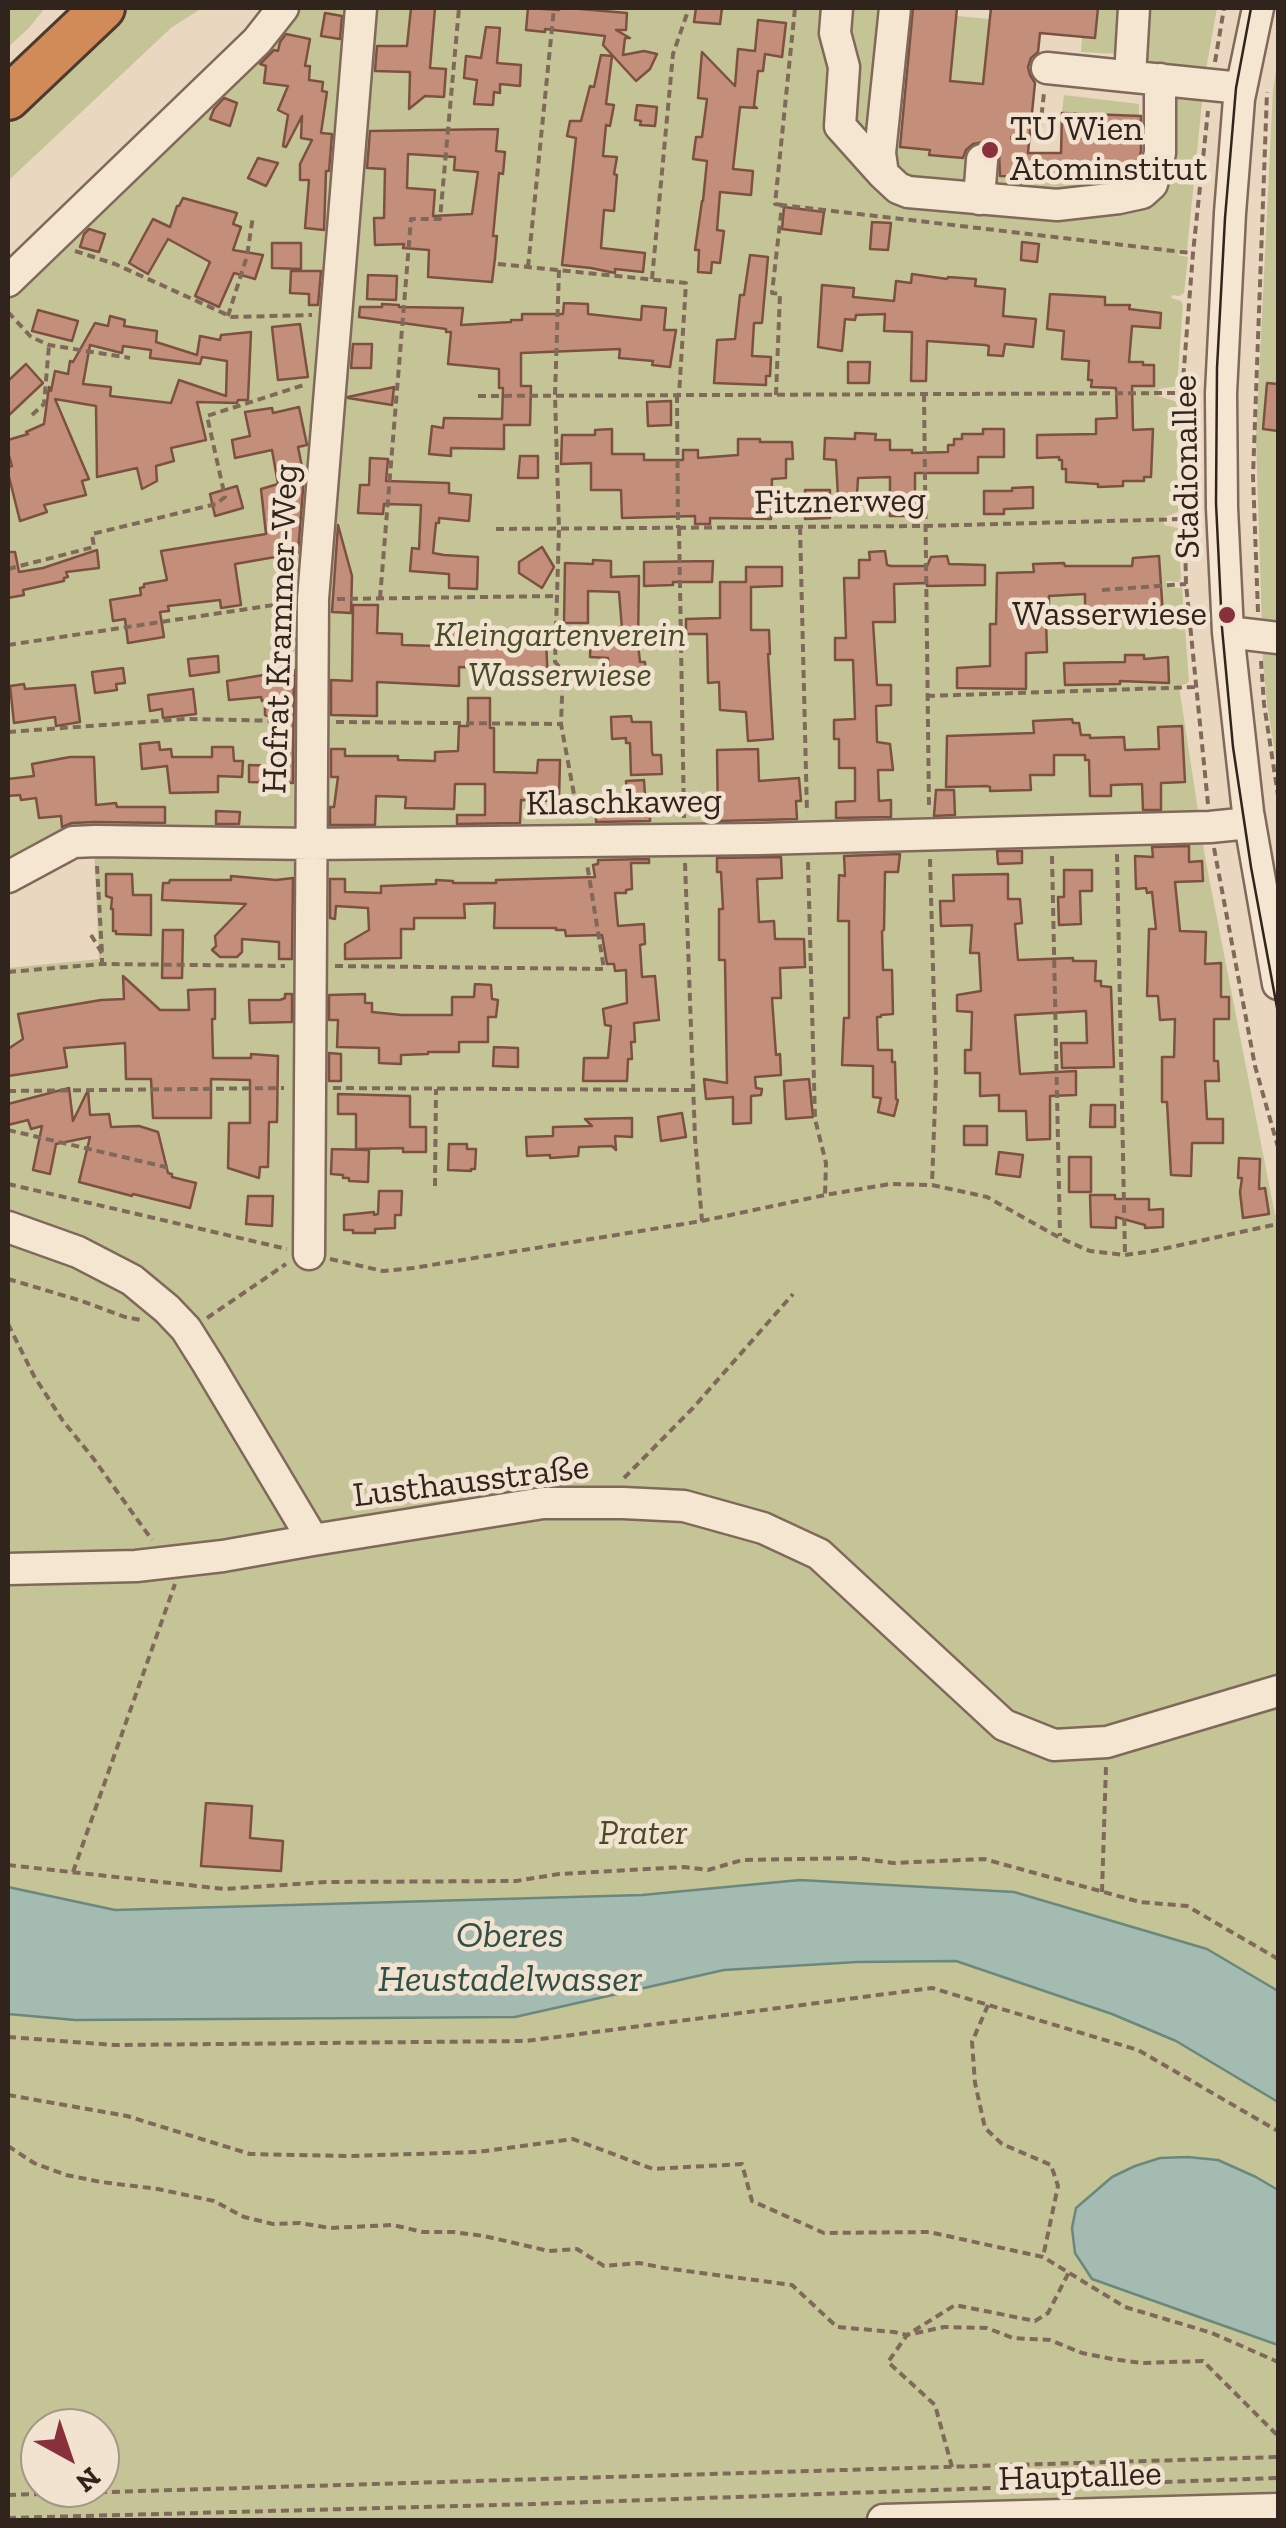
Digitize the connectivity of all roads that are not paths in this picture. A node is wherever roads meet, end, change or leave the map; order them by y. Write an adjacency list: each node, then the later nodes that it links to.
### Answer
1 (75, 8): 10 (highway)
2 (103, 8): 13 (highway)
3 (283, 8): 17 (street)
4 (361, 8): 21 (street, Hofrat Krammer-Weg)
5 (837, 8): 15 (street)
6 (895, 8): 15 (street)
7 (1134, 8): 11 (street)
8 (1258, 8): 12 (street, Stadionallee)
9 (1047, 68): 11 (street)
10 (8, 70)
11 (1145, 78): 12 (street); 16 (street)
12 (1254, 89): 18 (street, Stadionallee)
13 (8, 98)
14 (982, 160): 16 (street)
15 (882, 174): 16 (street)
16 (979, 198)
17 (8, 281)
18 (1228, 632): 19 (street); 20 (street, Stadionallee)
19 (1269, 637)
20 (1250, 824): 21 (street, Klaschkaweg); 23 (street, Stadionallee)
21 (312, 844): 22 (street, Klaschkaweg); 25 (street, Hofrat Krammer-Weg)
22 (8, 877)
23 (1278, 984)
24 (8, 1227): 26 (street)
25 (308, 1254)
26 (313, 1540): 27 (street, Lusthausstraße); 28 (street, Lusthausstraße)
27 (8, 1570)
28 (1278, 1691)
29 (1278, 2509): 30 (street, Hauptallee)
30 (884, 2520)

